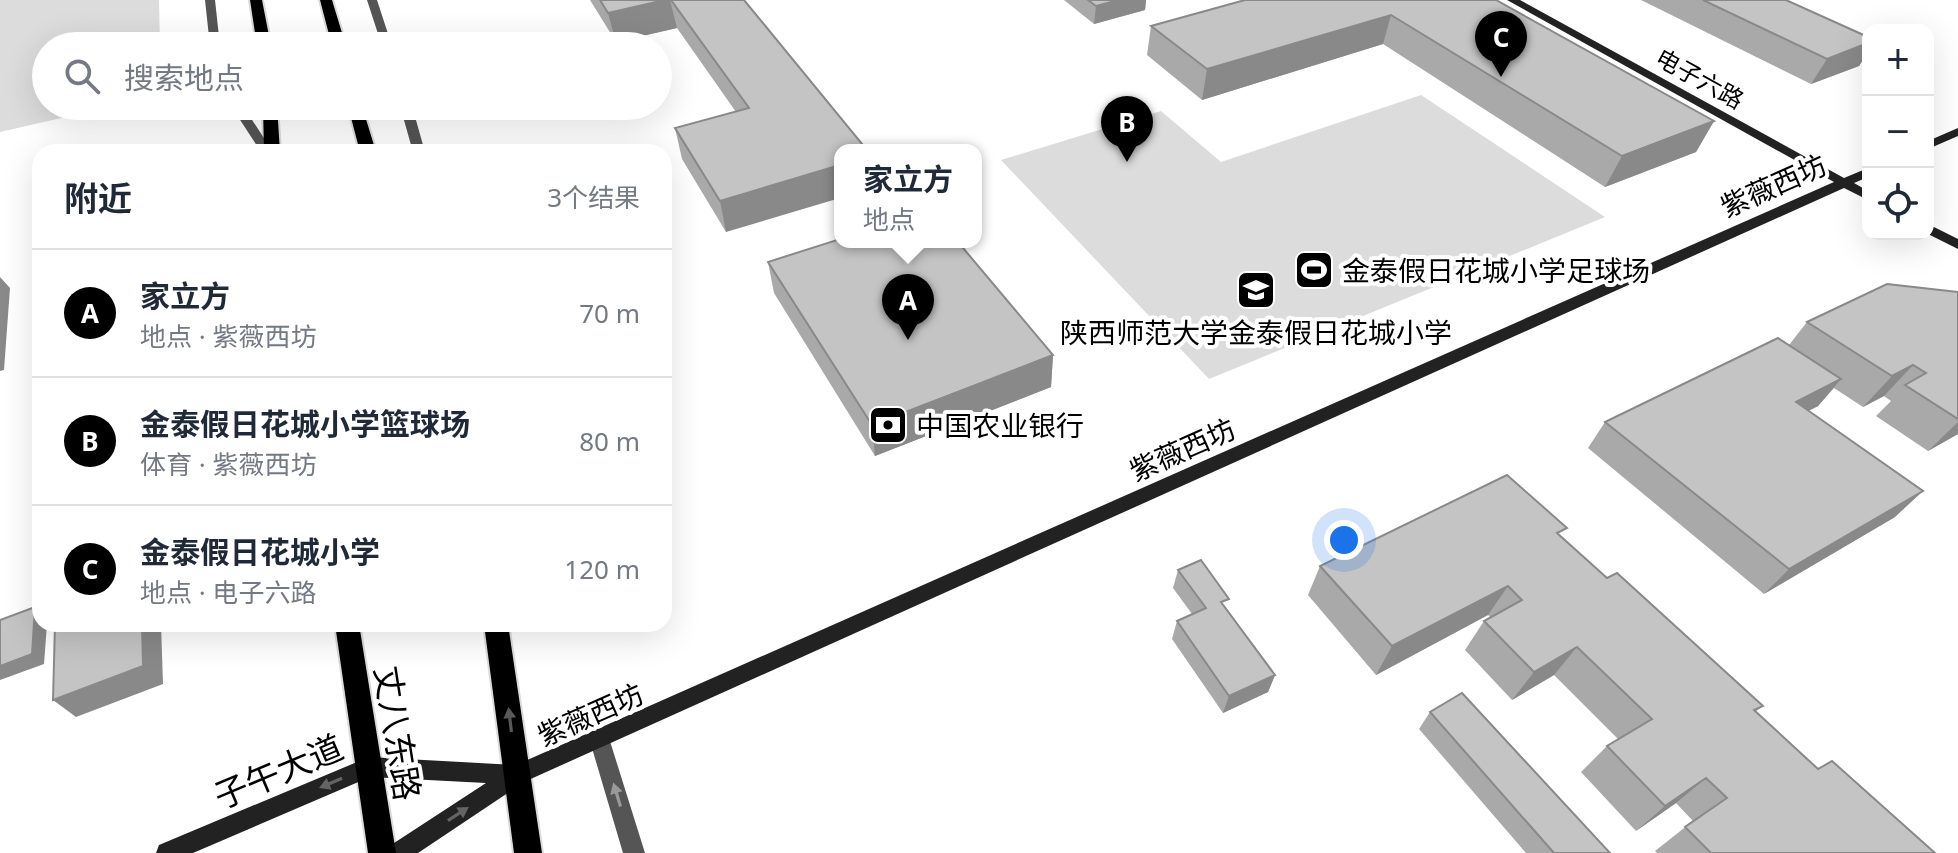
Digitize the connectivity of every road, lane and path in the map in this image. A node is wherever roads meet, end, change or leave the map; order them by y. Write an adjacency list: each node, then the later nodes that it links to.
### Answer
1 (210, 0): 6 (street)
2 (256, 0): 7 (main road)
3 (326, 0): 8 (main road)
4 (372, 0): 9 (street)
5 (1512, 0): 21 (street, 电子六路)
6 (213, 32)
7 (262, 32)
8 (335, 32)
9 (382, 32)
10 (247, 120): 16 (street)
11 (270, 120): 17 (main road)
12 (359, 120): 18 (main road)
13 (410, 120): 19 (street)
14 (1958, 132): 15 (street)
15 (1934, 142)
16 (264, 144)
17 (270, 144)
18 (366, 144)
19 (417, 144)
20 (1862, 174): 21 (street, 紫薇西坊)
21 (1844, 182): 22 (street, 电子六路); 27 (street, 紫薇西坊)
22 (1862, 192)
23 (1934, 231): 24 (street)
24 (1958, 245)
25 (348, 632): 28 (main road, 丈八东路)
26 (497, 632): 29 (main road, one-way to 26)
27 (599, 738): 29 (street, 紫薇西坊); 34 (street, one-way to 27)
28 (369, 767): 29 (street, 子午大道); 30 (street, 子午大道, one-way to 30); 31 (main road, 丈八东路)
29 (517, 775): 32 (street, one-way to 29); 33 (main road)
30 (167, 853)
31 (382, 853)
32 (399, 853)
33 (528, 853)
34 (634, 853)

